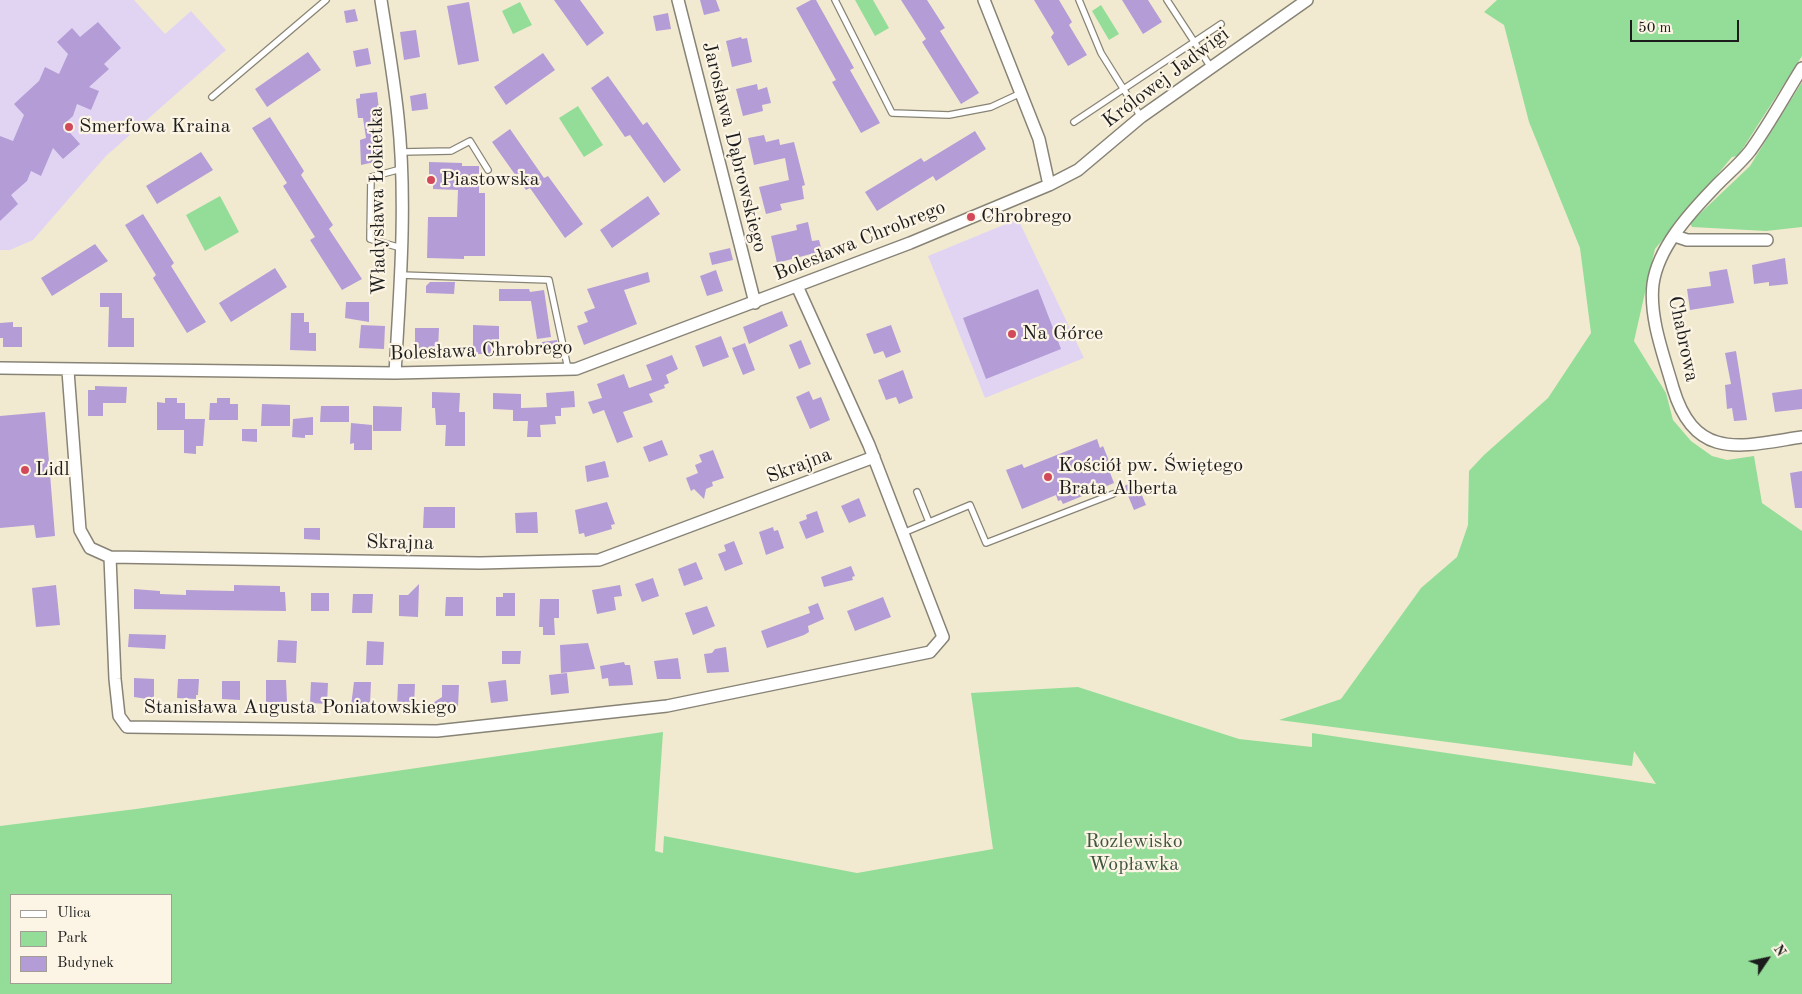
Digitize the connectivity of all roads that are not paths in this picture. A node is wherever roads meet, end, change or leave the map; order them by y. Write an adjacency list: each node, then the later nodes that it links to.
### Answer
1 (326, 0): 15 (lane)
2 (381, 0): 18 (street, Władysława Łokietka)
3 (678, 0): 27 (street, Jarosława Dąbrowskiego)
4 (835, 0): 14 (lane)
5 (984, 0): 14 (street)
6 (1080, 0): 13 (lane)
7 (1167, 0): 10 (lane)
8 (1306, 0): 11 (street, Królowej Jadwigi)
9 (1221, 24): 10 (lane)
10 (1194, 42): 11 (lane); 13 (lane)
11 (1210, 66): 16 (street, Królowej Jadwigi)
12 (1802, 68): 22 (street, Chabrowa)
13 (1124, 89): 16 (lane); 17 (lane)
14 (1021, 93): 21 (street)
15 (212, 97)
16 (1141, 117): 21 (street, Królowej Jadwigi)
17 (1074, 122)
18 (401, 152): 19 (street, Władysława Łokietka); 20 (lane)
19 (401, 169): 24 (street, Władysława Łokietka); 24 (lane)
20 (488, 170)
21 (1049, 185): 26 (street, Bolesława Chrobrego)
22 (1675, 236): 23 (street); 32 (street, Chabrowa)
23 (1767, 240)
24 (401, 248): 25 (street, Władysława Łokietka)
25 (400, 275): 30 (lane); 31 (street, Władysława Łokietka)
26 (797, 286): 27 (street, Bolesława Chrobrego); 33 (street, Stanisława Augusta Poniatowskiego)
27 (755, 303): 30 (street, Bolesława Chrobrego)
28 (0, 368): 29 (street, Bolesława Chrobrego)
29 (68, 370): 31 (street, Bolesława Chrobrego); 38 (street, Skrajna)
30 (568, 370): 31 (street, Bolesława Chrobrego)
31 (396, 373)
32 (1802, 437)
33 (874, 457): 37 (street, Stanisława Augusta Poniatowskiego); 38 (street, Skrajna)
34 (917, 492): 36 (lane)
35 (1113, 494): 36 (lane)
36 (929, 522): 37 (lane)
37 (902, 533): 38 (street, Stanisława Augusta Poniatowskiego)
38 (110, 557)

